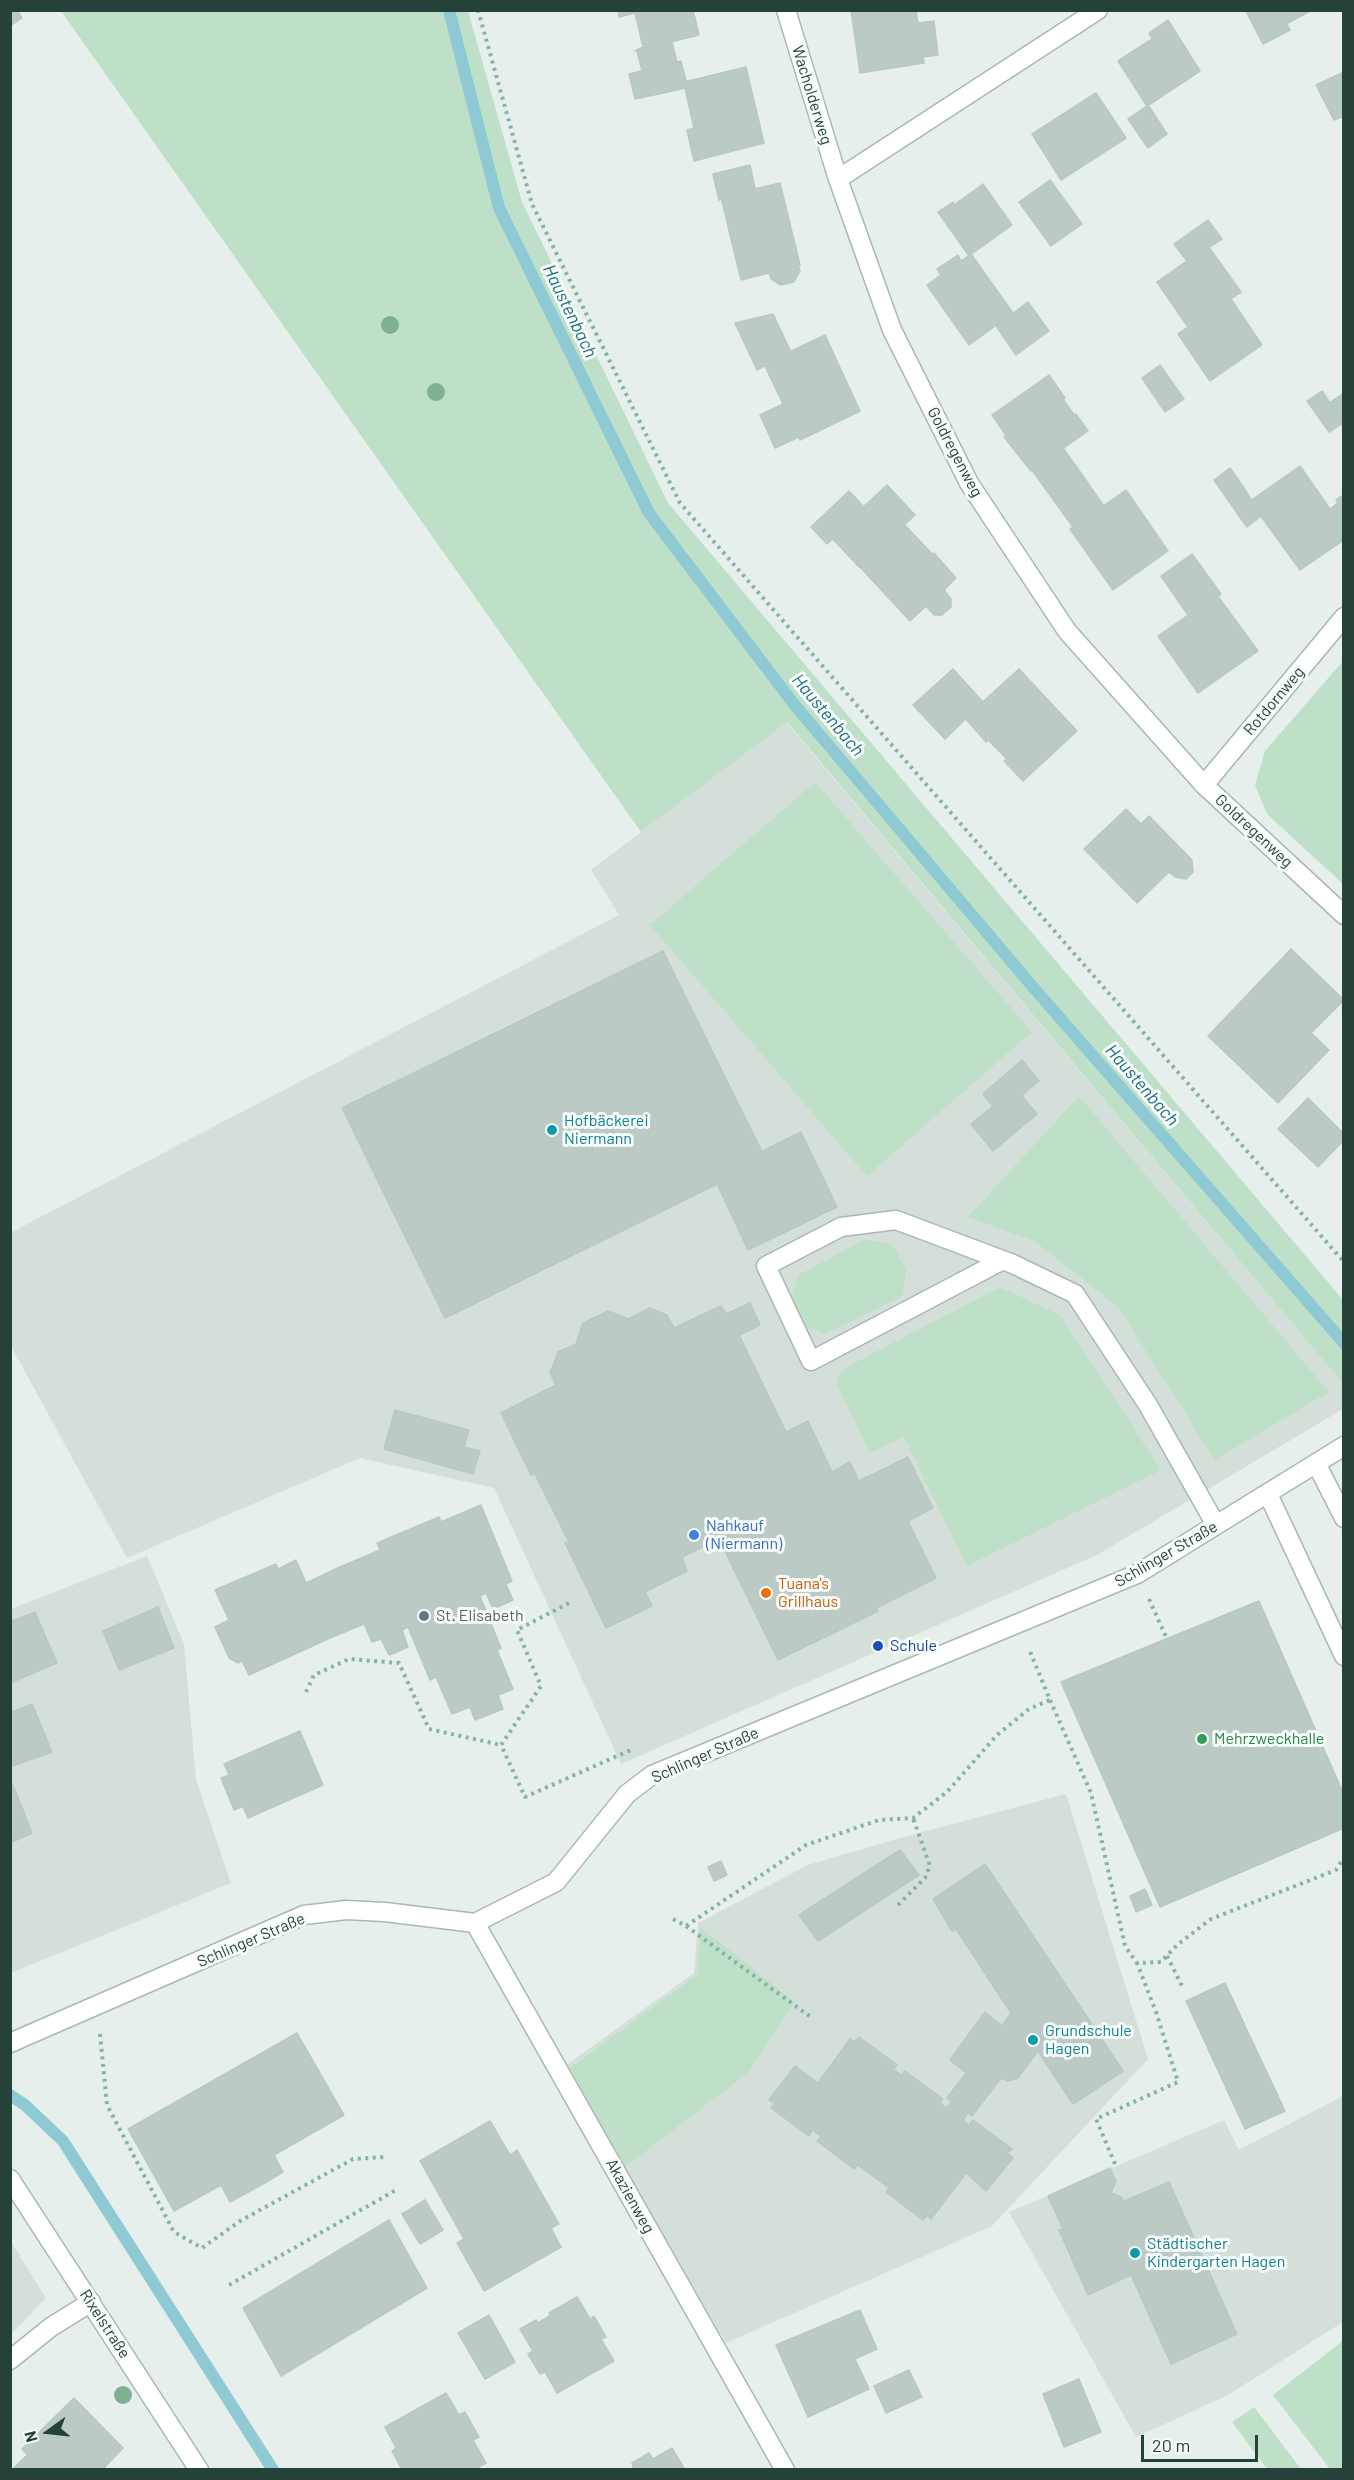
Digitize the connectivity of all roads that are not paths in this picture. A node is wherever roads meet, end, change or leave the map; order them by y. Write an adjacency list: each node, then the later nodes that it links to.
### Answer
1 (786, 10): 3 (street, Wacholderweg)
2 (1098, 10): 3 (street)
3 (838, 179): 5 (street, Goldregenweg)
4 (1344, 617): 5 (street, Rotdornweg)
5 (1204, 784): 6 (street, Goldregenweg)
6 (1344, 915)
7 (1003, 1260): 7 (street); 12 (street)
8 (1344, 1446): 9 (street, Schlinger Straße)
9 (1316, 1463): 10 (street, Schlinger Straße); 11 (street)
10 (1268, 1494): 12 (street, Schlinger Straße); 13 (street)
11 (1344, 1518)
12 (1216, 1525): 14 (street, Schlinger Straße)
13 (1344, 1656)
14 (475, 1923): 15 (street, Schlinger Straße); 20 (street, Akazienweg)
15 (10, 2043)
16 (10, 2179): 17 (street, Rixelstraße)
17 (91, 2302): 18 (street); 19 (street, Rixelstraße)
18 (10, 2360)
19 (199, 2469)
20 (785, 2469)

